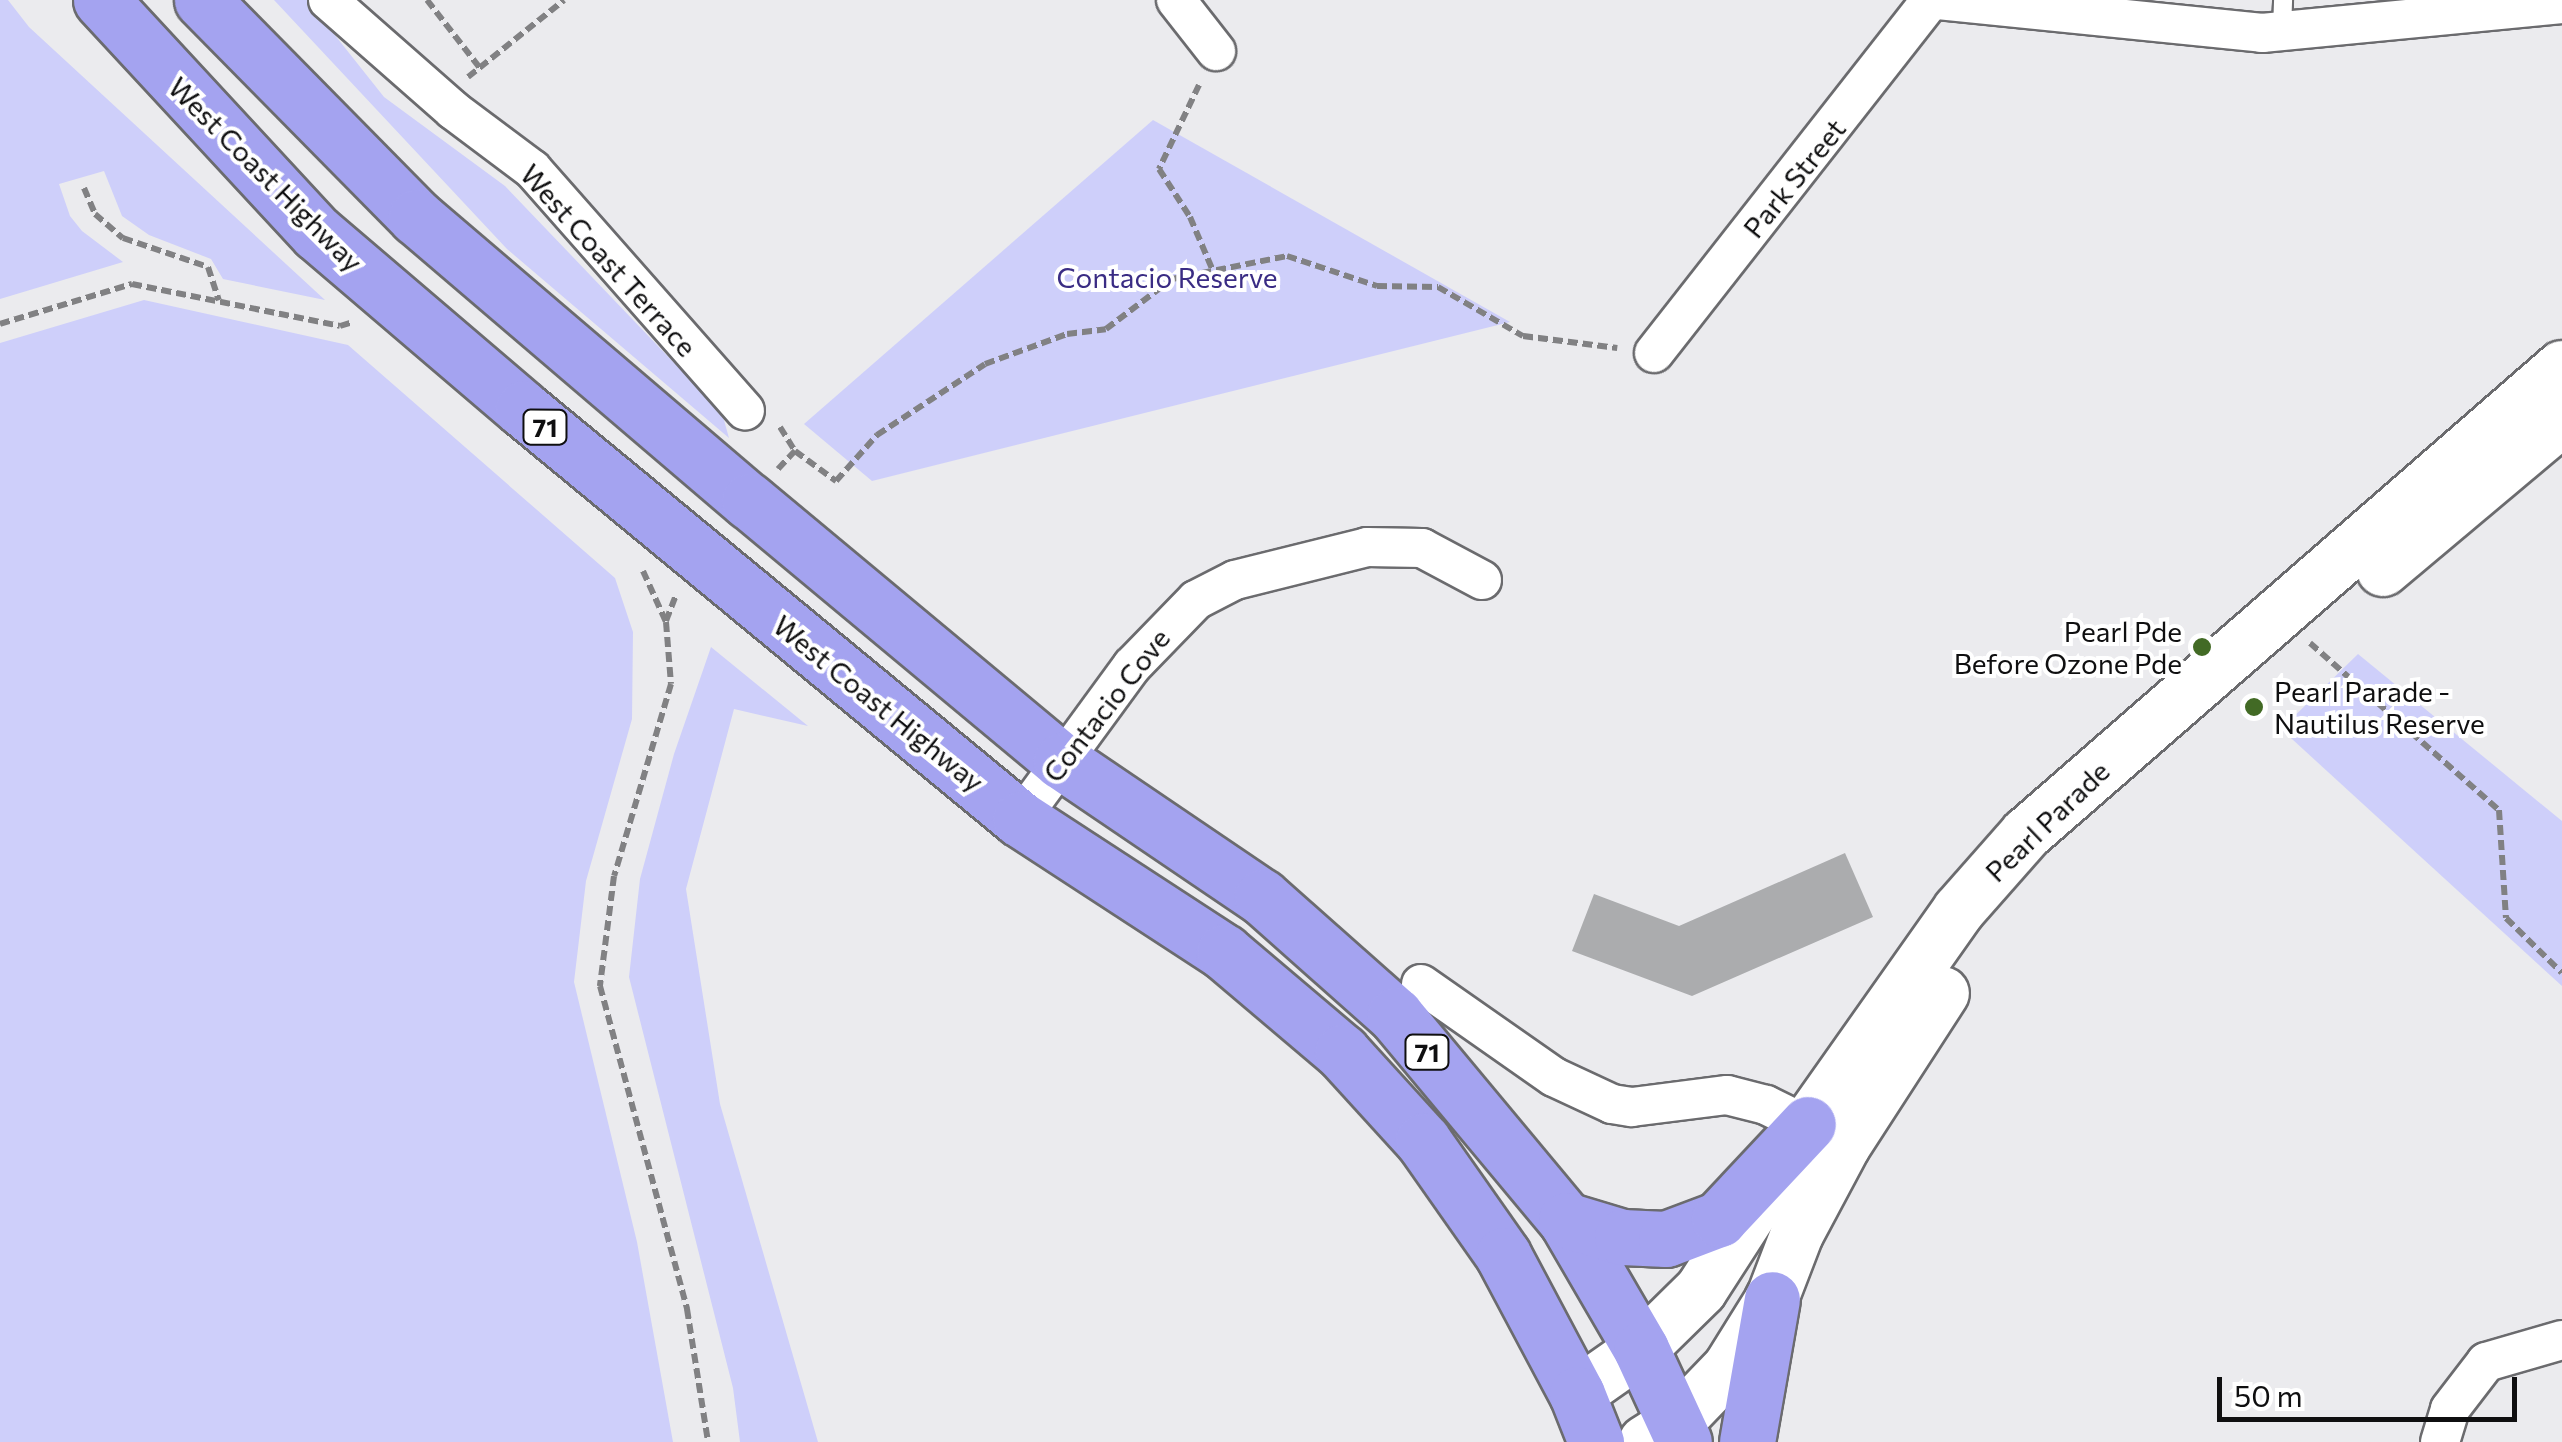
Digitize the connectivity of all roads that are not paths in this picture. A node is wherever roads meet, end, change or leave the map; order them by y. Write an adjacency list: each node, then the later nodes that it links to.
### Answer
1 (101, 0): 18 (highway, West Coast Highway / 71)
2 (202, 0): 17 (highway, 71)
3 (328, 0): 14 (street, West Coast Terrace)
4 (1176, 0): 11 (street)
5 (1935, 0): 6 (street); 12 (street, Park Street)
6 (2009, 4): 9 (street)
7 (2562, 4): 8 (street)
8 (2491, 5): 10 (street)
9 (2123, 10): 10 (street)
10 (2282, 16)
11 (1216, 51)
12 (1654, 353)
13 (2562, 367): 20 (main road, Pearl Parade)
14 (745, 411)
15 (2562, 420): 20 (main road, Pearl Parade)
16 (1482, 580): 17 (street, Contacio Cove)
17 (1062, 761): 18 (street, Contacio Cove); 21 (highway, 71)
18 (1020, 819): 25 (highway, West Coast Highway / 71)
19 (1421, 984): 20 (street)
20 (1826, 1135): 21 (highway); 22 (main road, Pearl Parade); 24 (main road, Pearl Parade)
21 (1566, 1220): 24 (highway, 71)
22 (1772, 1298): 26 (main road, Pearl Parade); 27 (highway)
23 (2562, 1340): 28 (street)
24 (1641, 1348): 25 (main road, Pearl Parade); 26 (highway, 71)
25 (1587, 1418)
26 (1668, 1436)
27 (1747, 1442)
28 (2440, 1442)

